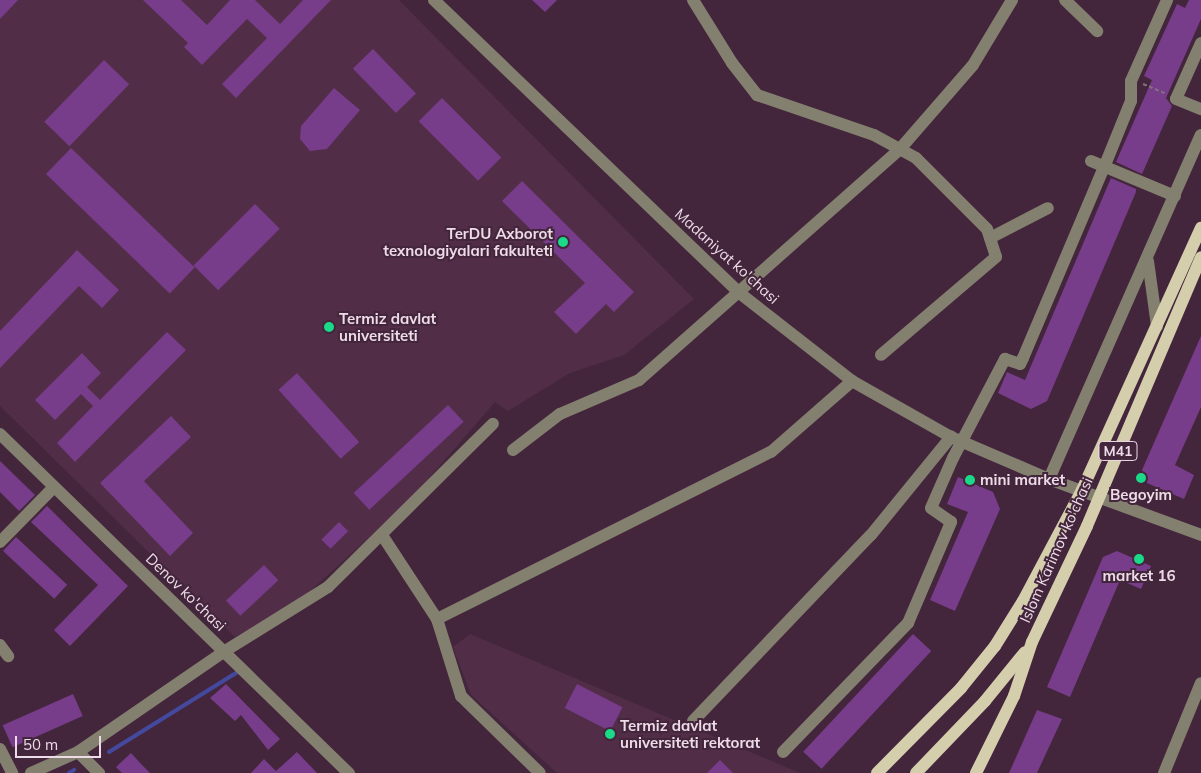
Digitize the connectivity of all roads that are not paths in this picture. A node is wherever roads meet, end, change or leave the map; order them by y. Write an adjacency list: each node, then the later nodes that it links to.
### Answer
1 (434, 0): 19 (street, Madaniyat ko'chasi)
2 (693, 0): 10 (street)
3 (1012, 0): 10 (street)
4 (1064, 0): 6 (street)
5 (1167, 0): 12 (street)
6 (1097, 31)
7 (1201, 43): 8 (street)
8 (1201, 109)
9 (1201, 135): 13 (street)
10 (900, 149): 16 (street); 19 (street)
11 (1092, 161): 12 (street)
12 (1105, 166): 13 (street); 25 (street)
13 (1175, 196): 18 (street)
14 (1048, 208): 16 (street)
15 (1201, 228): 20 (main road, Islom Karimov ko'chasi / M41)
16 (990, 238): 21 (street)
17 (1201, 257): 30 (main road, Islom Karimov ko'chasi / M41)
18 (1148, 261): 20 (street); 27 (street)
19 (737, 291): 22 (street, Madaniyat ko'chasi); 26 (street)
20 (1157, 326): 29 (main road, Islom Karimov ko'chasi / M41)
21 (882, 354)
22 (852, 382): 25 (street, Madaniyat ko'chasi); 34 (street)
23 (493, 424): 32 (street)
24 (0, 434): 28 (street, Denov ko'chasi)
25 (956, 439): 27 (street, Madaniyat ko'chasi); 40 (street); 43 (street)
26 (513, 450)
27 (1049, 479): 29 (street, Madaniyat ko'chasi)
28 (54, 487): 33 (street); 37 (street, Denov ko'chasi)
29 (1082, 490): 30 (street, Madaniyat ko'chasi); 49 (main road, Islom Karimov ko'chasi / M41)
30 (1099, 496): 31 (street, Madaniyat ko'chasi); 35 (main road, Islom Karimov ko'chasi / M41)
31 (1201, 535)
32 (382, 536): 34 (street); 37 (street)
33 (0, 542)
34 (437, 619): 48 (street)
35 (1032, 642): 50 (main road, M41); 51 (main road, Islom Karimov ko'chasi)
36 (0, 645): 38 (street)
37 (225, 652): 42 (street); 47 (street, Denov ko'chasi)
38 (8, 656)
39 (1201, 683): 52 (street)
40 (693, 721)
41 (0, 749): 44 (street)
42 (78, 752): 45 (street); 46 (street)
43 (783, 752)
44 (12, 773)
45 (31, 773)
46 (99, 773)
47 (349, 773)
48 (540, 773)
49 (876, 773)
50 (916, 773)
51 (976, 773)
52 (1164, 773)

